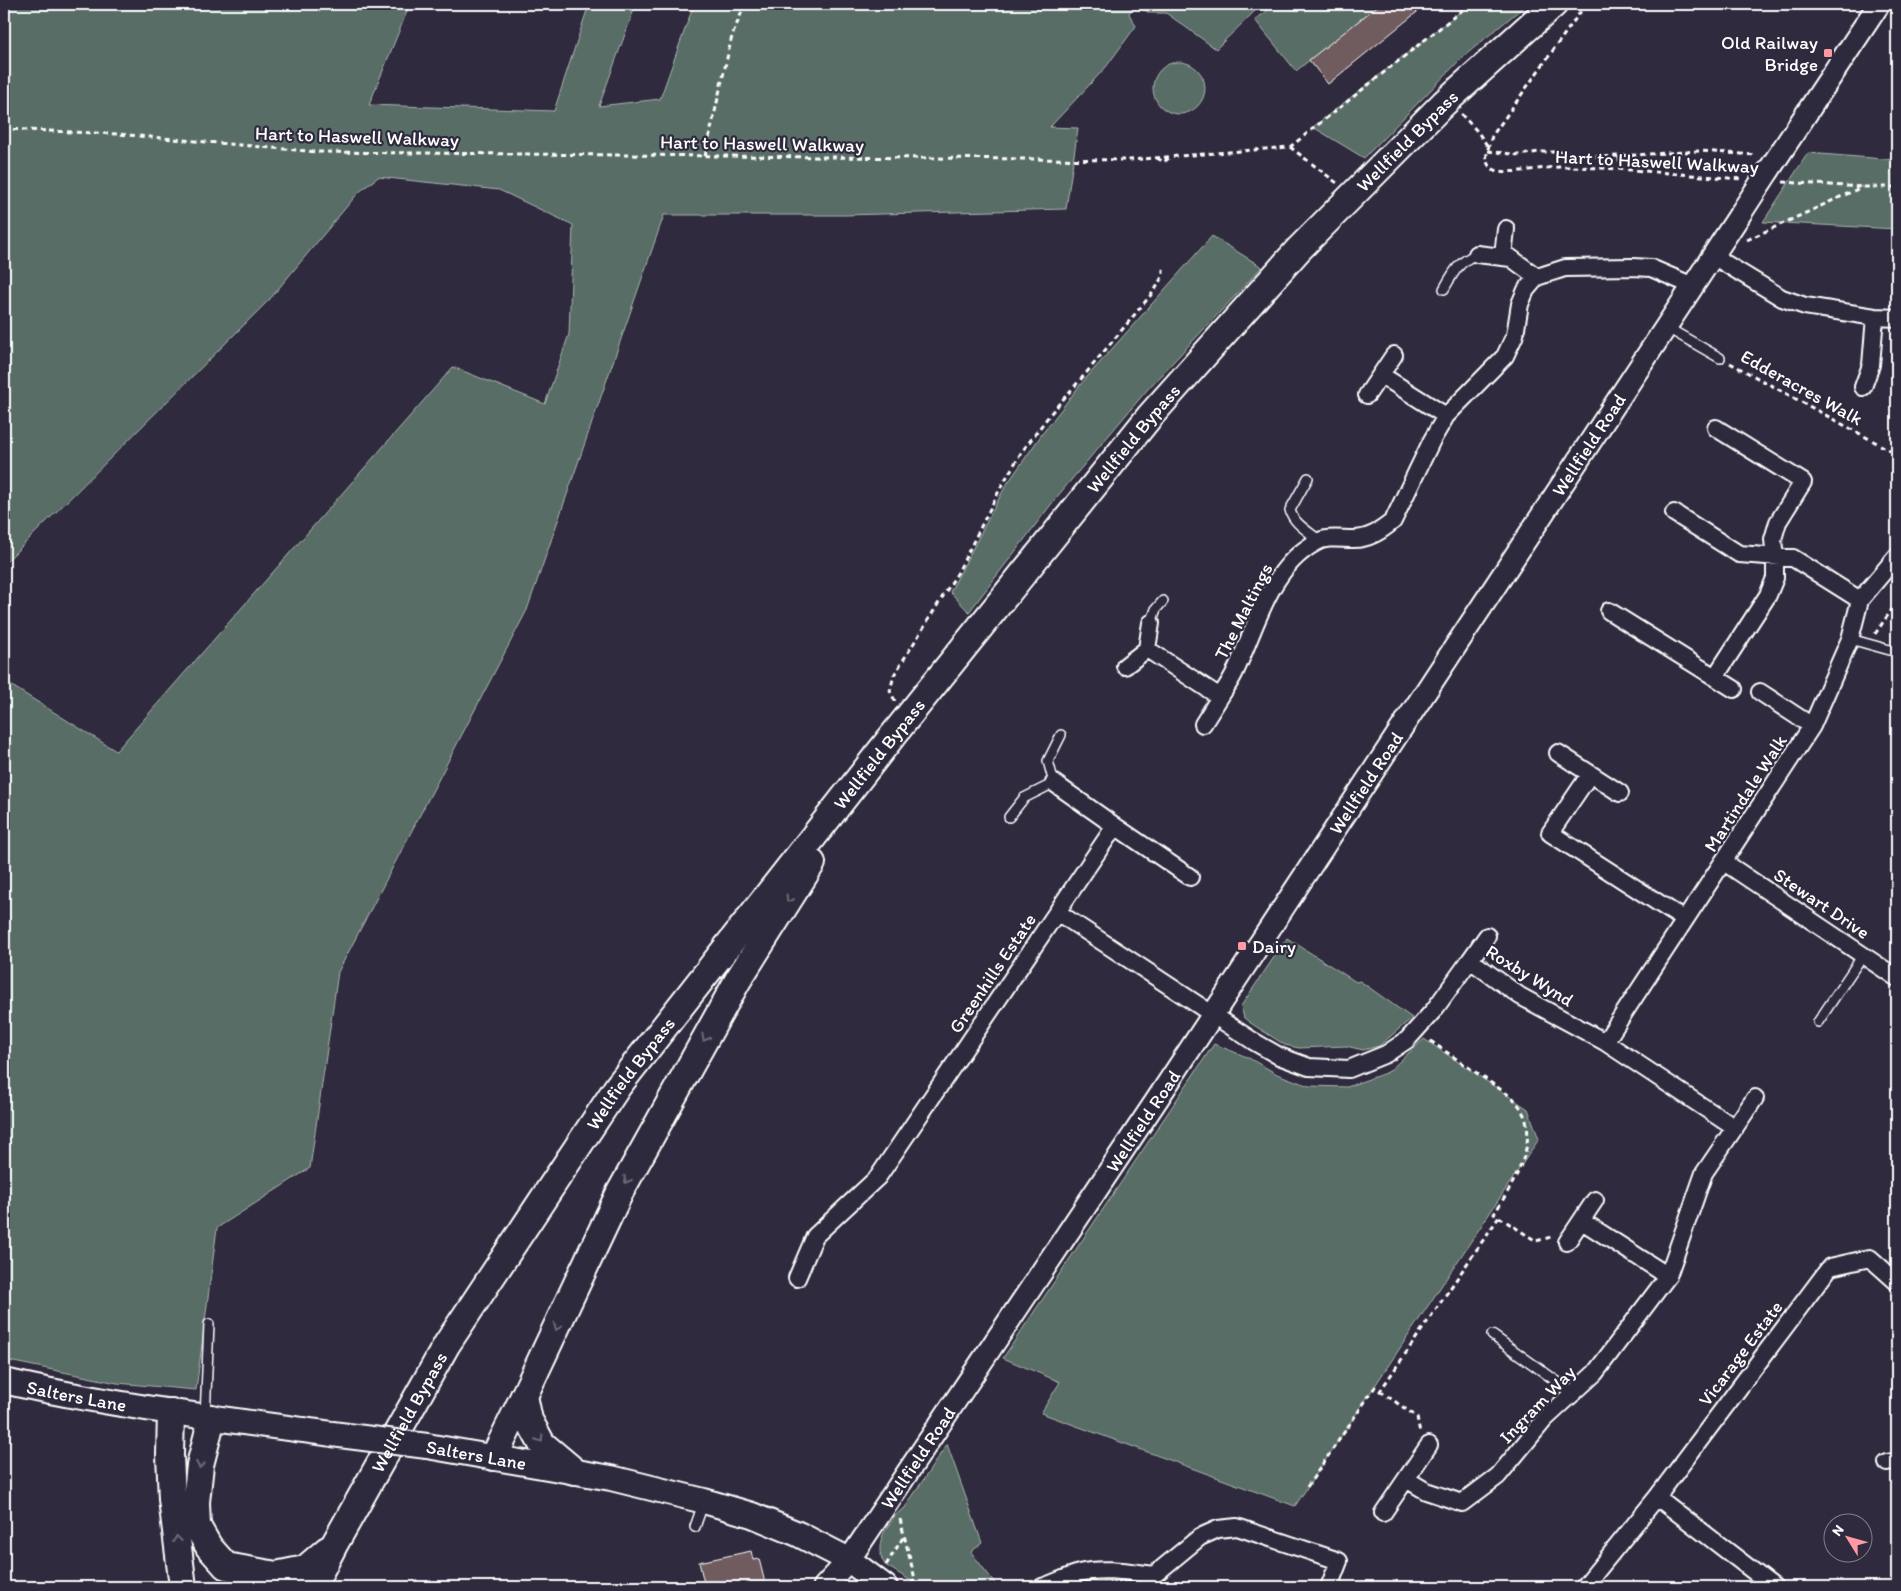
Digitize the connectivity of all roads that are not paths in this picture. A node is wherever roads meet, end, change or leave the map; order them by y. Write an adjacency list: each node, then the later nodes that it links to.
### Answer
1 (1554, 4): 40 (main road, Wellfield Bypass)
2 (1879, 4): 6 (street, Wellfield Road, bridge)
3 (1506, 229): 5 (street)
4 (1477, 254): 5 (street); 9 (lane)
5 (1503, 256): 7 (street)
6 (1713, 256): 8 (street, Wellfield Road); 10 (street)
7 (1537, 277): 8 (street); 18 (street)
8 (1693, 286): 12 (street, Wellfield Road)
9 (1444, 289)
10 (1875, 318): 11 (street); 16 (street)
11 (1897, 318)
12 (1666, 327): 14 (lane); 55 (street, Wellfield Road)
13 (1394, 355): 15 (street)
14 (1720, 358)
15 (1381, 375): 17 (street); 18 (street)
16 (1863, 387)
17 (1367, 395)
18 (1446, 416): 22 (street)
19 (1716, 428): 24 (street)
20 (1308, 478): 22 (lane)
21 (1674, 513): 24 (street)
22 (1319, 540): 36 (street, The Maltings)
23 (1897, 556): 25 (street, Martindale Walk)
24 (1776, 558): 25 (street); 33 (street)
25 (1860, 600): 29 (street, Martindale Walk)
26 (1163, 601): 28 (lane)
27 (1610, 611): 33 (street)
28 (1151, 623): 30 (street)
29 (1850, 639): 31 (lane); 38 (street, Martindale Walk)
30 (1147, 649): 32 (street); 36 (street)
31 (1897, 652)
32 (1125, 666)
33 (1715, 677): 34 (street)
34 (1734, 689)
35 (1760, 692): 38 (street)
36 (1220, 697): 37 (street, The Maltings)
37 (1203, 724)
38 (1812, 726): 47 (street, Martindale Walk)
39 (1061, 735): 43 (lane)
40 (890, 740): 70 (main road, one-way to 70); 81 (main road, Wellfield Bypass)
41 (1558, 753): 42 (street)
42 (1590, 774): 44 (street); 50 (street)
43 (1054, 783): 45 (lane); 46 (street)
44 (1620, 793)
45 (1008, 817)
46 (1115, 826): 48 (street); 49 (street)
47 (1724, 862): 50 (street, Martindale Walk); 52 (street, Stewart Drive)
48 (1190, 877)
49 (1057, 912): 55 (street, Greenhills Estate); 64 (street, Greenhills Estate)
50 (1685, 920): 57 (street, Martindale Walk)
51 (1487, 936): 53 (street)
52 (1863, 955): 54 (street, Stewart Drive); 56 (lane)
53 (1470, 960): 55 (street, Roxby Wynd); 57 (street, Roxby Wynd)
54 (1897, 978)
55 (1214, 1014): 82 (street, Wellfield Road)
56 (1818, 1022)
57 (1605, 1042): 59 (street, Roxby Wynd)
58 (1755, 1098): 59 (street, Ingram Way)
59 (1735, 1128): 63 (street, Ingram Way)
60 (1595, 1200): 61 (street)
61 (1582, 1221): 62 (street); 63 (street)
62 (1567, 1242)
63 (1668, 1276): 69 (street, Ingram Way)
64 (797, 1278)
65 (1897, 1282): 77 (street, Vicarage Estate)
66 (209, 1324): 72 (lane)
67 (1492, 1335): 69 (lane)
68 (4, 1381): 71 (main road, Salters Lane)
69 (1573, 1393): 76 (street, Ingram Way)
70 (524, 1396): 74 (main road); 75 (main road, one-way to 75)
71 (171, 1412): 72 (main road, Salters Lane); 85 (main road, one-way to 71)
72 (208, 1417): 74 (main road, Salters Lane, bridge); 83 (main road, one-way to 83)
73 (1429, 1445): 76 (street)
74 (494, 1458): 75 (main road, Salters Lane)
75 (574, 1471): 78 (main road, Salters Lane)
76 (1406, 1479): 79 (street)
77 (1657, 1496): 91 (street, Vicarage Estate); 92 (street)
78 (704, 1501): 80 (lane); 82 (main road, Salters Lane)
79 (1383, 1513)
80 (696, 1527)
81 (334, 1545): 83 (main road); 87 (main road, Wellfield Bypass)
82 (849, 1560): 84 (main road, Salters Lane); 88 (street, Wellfield Road)
83 (226, 1566): 86 (main road)
84 (880, 1584)
85 (184, 1587)
86 (252, 1587)
87 (312, 1587)
88 (824, 1587)
89 (1042, 1587): 90 (street)
90 (1329, 1587)
91 (1584, 1587)
92 (1774, 1587)

